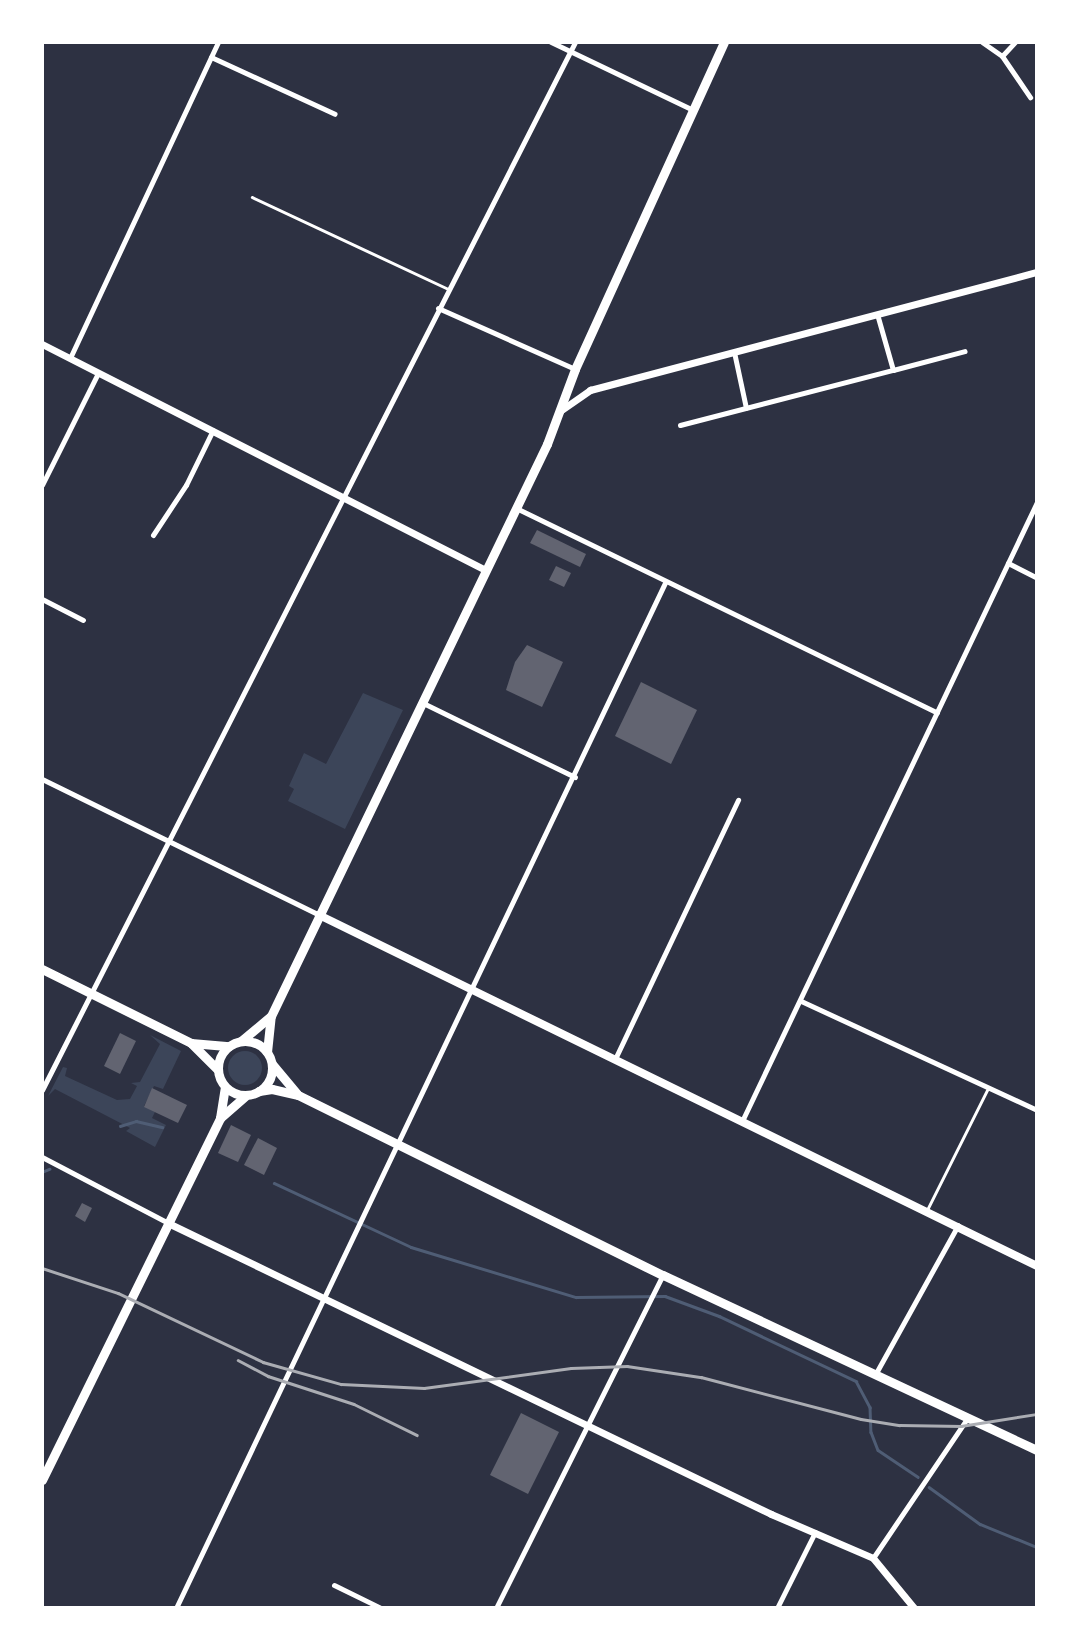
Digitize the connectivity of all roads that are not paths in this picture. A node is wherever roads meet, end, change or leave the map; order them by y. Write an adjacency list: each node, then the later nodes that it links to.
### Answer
1 (218, 42): 9 (street)
2 (551, 42): 7 (street)
3 (575, 42): 7 (street)
4 (724, 42): 11 (main road)
5 (982, 42): 8 (street)
6 (1015, 42): 8 (street)
7 (570, 51): 11 (street); 15 (street)
8 (1002, 56): 10 (street)
9 (211, 57): 12 (street); 21 (street)
10 (1030, 97)
11 (692, 110): 22 (main road)
12 (335, 114)
13 (251, 197): 15 (lane)
14 (1037, 272): 17 (street)
15 (448, 289): 16 (street)
16 (438, 307): 22 (street); 30 (street)
17 (877, 314): 20 (street); 23 (street)
18 (42, 344): 21 (street)
19 (965, 351): 23 (street)
20 (734, 352): 25 (street); 26 (street)
21 (69, 358): 24 (street)
22 (575, 369): 26 (main road)
23 (893, 370): 25 (street)
24 (98, 373): 28 (street); 29 (street)
25 (746, 408): 27 (street)
26 (560, 411): 32 (main road)
27 (680, 425)
28 (213, 430): 30 (street); 33 (street)
29 (42, 485)
30 (341, 499): 35 (street); 45 (street)
31 (1037, 502): 34 (street)
32 (516, 508): 35 (main road); 37 (street)
33 (153, 535)
34 (1008, 563): 36 (street); 41 (street)
35 (486, 570): 40 (main road)
36 (1037, 578)
37 (665, 583): 41 (street); 42 (street)
38 (42, 600): 39 (street)
39 (83, 620)
40 (424, 703): 42 (street); 46 (main road)
41 (937, 712): 50 (street)
42 (575, 777): 48 (street)
43 (42, 779): 45 (street)
44 (738, 800): 56 (street)
45 (168, 843): 46 (street); 49 (street)
46 (319, 915): 48 (main road); 51 (main road)
47 (42, 969): 49 (main road)
48 (473, 989): 56 (main road); 68 (street)
49 (91, 992): 53 (main road); 61 (street)
50 (801, 1001): 60 (street); 67 (street)
51 (271, 1016): 52 (main road); 55 (main road)
52 (241, 1042): 54 (main road); 55 (main road)
53 (191, 1043): 54 (main road); 58 (main road)
54 (229, 1046): 58 (main road)
55 (267, 1052): 57 (main road)
56 (615, 1059): 67 (main road)
57 (271, 1062): 62 (main road); 64 (main road)
58 (218, 1070): 59 (main road)
59 (225, 1087): 63 (main road); 66 (main road)
60 (989, 1087): 65 (street); 70 (lane)
61 (42, 1090)
62 (259, 1091): 63 (main road); 64 (main road)
63 (245, 1096): 66 (main road)
64 (298, 1096): 68 (main road)
65 (1037, 1110)
66 (220, 1118): 71 (main road)
67 (743, 1119): 70 (main road)
68 (399, 1144): 74 (main road); 75 (street)
69 (42, 1157): 71 (street)
70 (927, 1210): 72 (main road)
71 (169, 1223): 75 (street); 80 (main road)
72 (957, 1225): 73 (main road); 76 (street)
73 (1037, 1266)
74 (663, 1275): 76 (main road); 78 (street)
75 (325, 1297): 78 (street); 85 (street)
76 (876, 1373): 77 (main road)
77 (968, 1417): 79 (main road); 83 (street)
78 (587, 1424): 82 (street); 87 (street)
79 (1037, 1450)
80 (45, 1466): 81 (main road)
81 (42, 1480)
82 (815, 1532): 83 (street); 88 (street)
83 (873, 1558): 89 (street)
84 (334, 1585): 86 (street)
85 (176, 1608)
86 (381, 1608)
87 (496, 1608)
88 (777, 1608)
89 (914, 1608)

